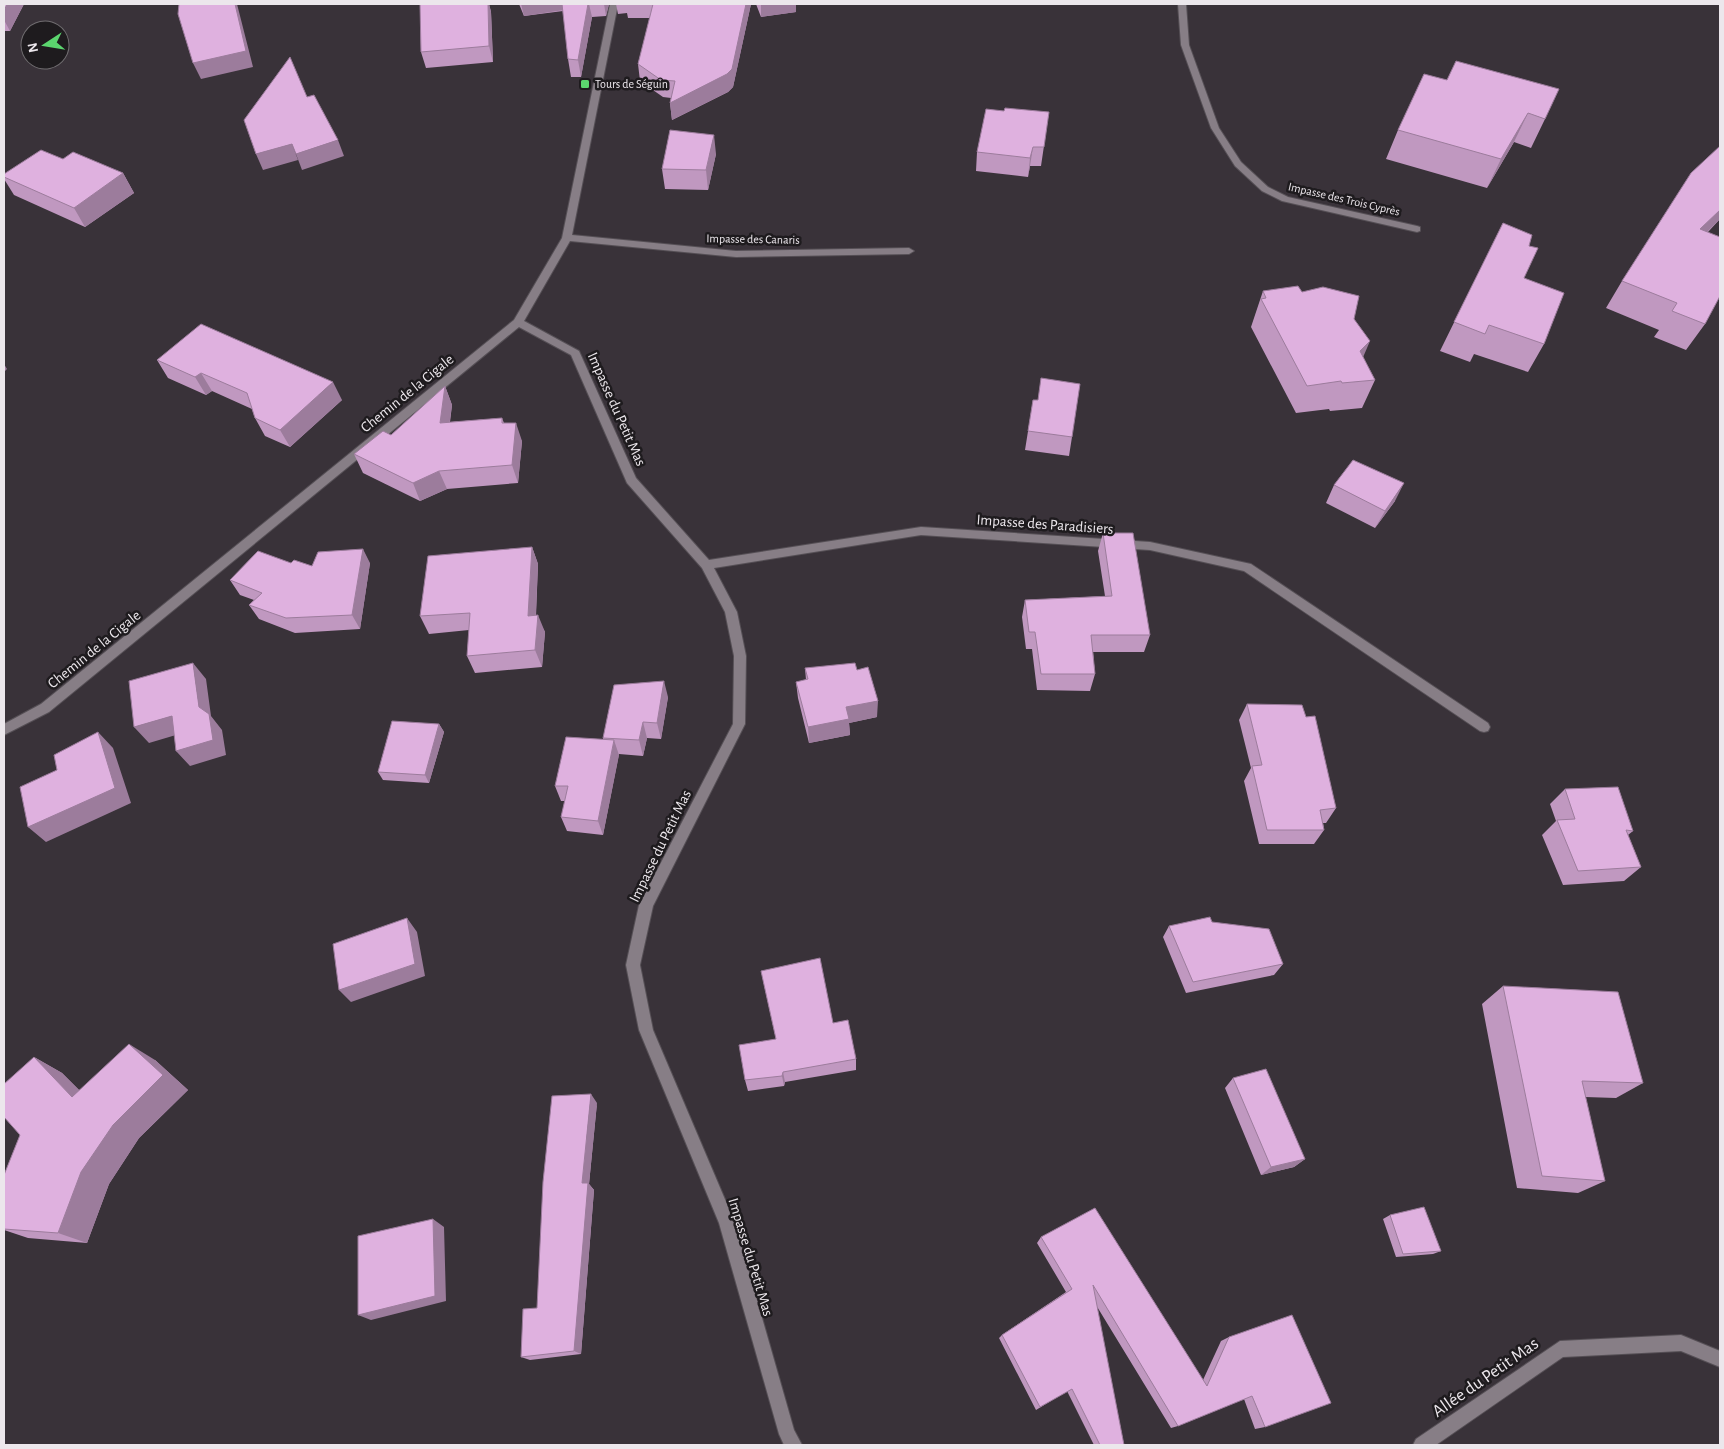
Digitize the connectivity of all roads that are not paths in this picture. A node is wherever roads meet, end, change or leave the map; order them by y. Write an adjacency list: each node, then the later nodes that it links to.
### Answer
1 (614, 4): 4 (street, Chemin de la Cigale)
2 (1182, 4): 3 (street, Impasse des Trois Cyprès)
3 (1417, 229)
4 (568, 238): 5 (street, Impasse des Canaris); 6 (street, Chemin de la Cigale)
5 (909, 251)
6 (518, 322): 7 (street, Impasse du Petit Mas); 9 (street, Chemin de la Cigale)
7 (706, 565): 8 (street, Impasse des Paradisiers); 11 (street, Impasse du Petit Mas)
8 (1484, 727)
9 (4, 730)
10 (1720, 1359): 12 (street, Allée du Petit Mas)
11 (794, 1445)
12 (1422, 1445)

